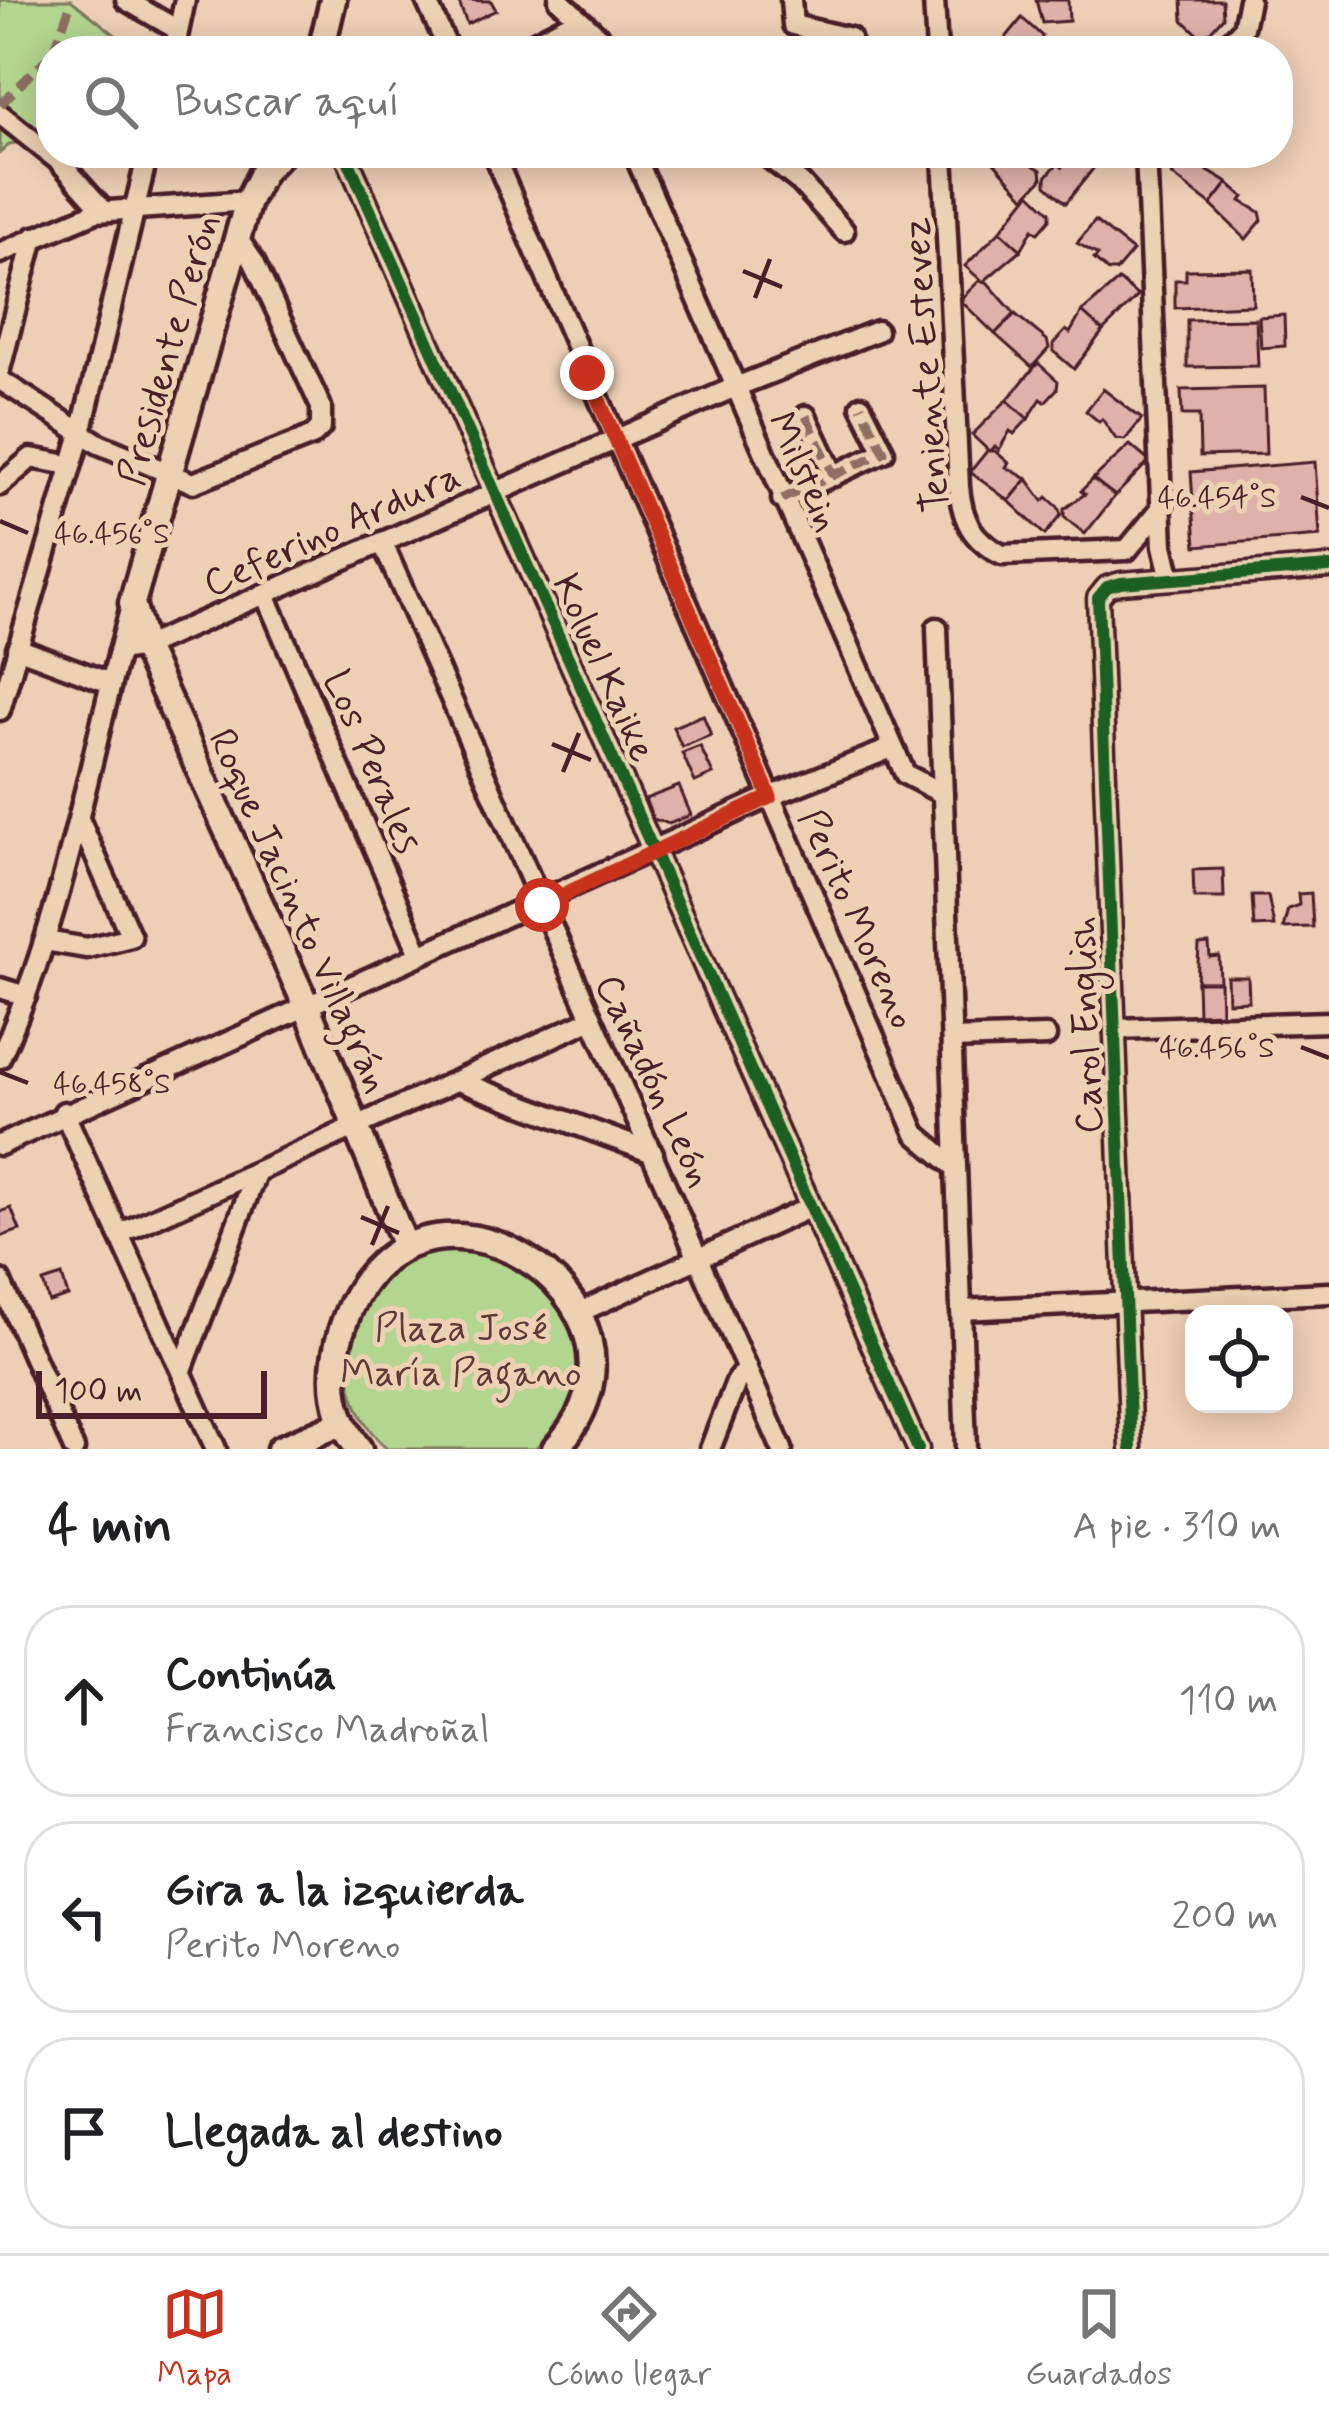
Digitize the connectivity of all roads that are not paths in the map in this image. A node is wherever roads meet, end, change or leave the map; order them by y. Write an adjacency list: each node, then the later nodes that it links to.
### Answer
1 (127, 0): 10 (street)
2 (185, 0): 11 (street)
3 (333, 0): 12 (street)
4 (426, 0): 13 (street)
5 (559, 0): 9 (street)
6 (790, 0): 16 (street)
7 (934, 0): 17 (street)
8 (1249, 0): 18 (street)
9 (579, 19): 14 (street); 15 (street)
10 (169, 36)
11 (179, 36)
12 (325, 36)
13 (442, 36)
14 (546, 36)
15 (595, 36)
16 (838, 36)
17 (936, 36)
18 (1235, 36)
19 (0, 114): 20 (street)
20 (36, 143)
21 (65, 168): 32 (street)
22 (144, 168): 31 (street)
23 (260, 168): 30 (street, Presidente Perón)
24 (352, 168): 49 (street, Koluel Kaike)
25 (499, 168): 44 (street, Perito Moreno)
26 (640, 168): 40 (street, Milstein)
27 (782, 168): 33 (street)
28 (944, 168): 53 (street, Teniente Estevez)
29 (1147, 168): 51 (street)
30 (248, 201): 31 (street); 34 (street, Presidente Perón)
31 (135, 207): 32 (street); 43 (street)
32 (104, 211): 35 (street)
33 (844, 231)
34 (236, 236): 46 (street, Presidente Perón); 46 (street)
35 (34, 237): 36 (street); 38 (street)
36 (0, 253)
37 (877, 331): 40 (street, Ceferino Ardura)
38 (0, 369)
39 (0, 380): 43 (street)
40 (734, 388): 44 (street, Ceferino Ardura); 50 (street, Milstein)
41 (861, 406): 47 (street)
42 (806, 416): 47 (street)
43 (81, 433): 45 (street); 46 (street)
44 (615, 442): 49 (street, Ceferino Ardura); 66 (street, Perito Moreno)
45 (69, 465): 48 (street); 60 (street)
46 (168, 473): 58 (street, Presidente Perón)
47 (834, 476): 50 (street)
48 (0, 485)
49 (494, 492): 52 (street, Ceferino Ardura); 68 (street, Koluel Kaike)
50 (782, 499): 64 (street, Milstein)
51 (1163, 506): 53 (street); 54 (street)
52 (382, 542): 57 (street, Ceferino Ardura); 69 (street, Cañadón León)
53 (1127, 550): 54 (street)
54 (1163, 554): 56 (street)
55 (1329, 567): 56 (street)
56 (1171, 579): 77 (street, Carol English)
57 (266, 594): 61 (street, Ceferino Ardura); 71 (street, Los Perales)
58 (132, 603): 61 (street, Roque Jacinto Villagrán)
59 (937, 628): 65 (street)
60 (17, 648): 62 (street); 63 (street)
61 (131, 649): 62 (street); 74 (street, Roque Jacinto Villagrán)
62 (110, 683): 67 (street)
63 (0, 710)
64 (892, 748): 65 (street, Milstein); 66 (street)
65 (943, 794): 79 (street)
66 (770, 797): 68 (street); 86 (street, Perito Moreno)
67 (80, 819): 70 (street); 70 (street)
68 (656, 851): 69 (street); 88 (street, Koluel Kaike)
69 (542, 905): 71 (street); 75 (street, Cañadón León)
70 (45, 941): 73 (street)
71 (420, 955): 74 (street)
72 (0, 988): 73 (street)
73 (26, 996): 80 (street)
74 (307, 1007): 82 (street); 83 (street, Roque Jacinto Villagrán)
75 (590, 1020): 81 (street); 85 (street, Cañadón León)
76 (1329, 1022): 77 (street)
77 (1114, 1029): 94 (street, Carol English)
78 (1046, 1036): 79 (street)
79 (952, 1039): 86 (street)
80 (0, 1058)
81 (458, 1081): 83 (street); 85 (street)
82 (64, 1112): 84 (street); 89 (street)
83 (357, 1126): 87 (street); 90 (street, Roque Jacinto Villagrán)
84 (0, 1145)
85 (652, 1153): 91 (street, Cañadón León)
86 (954, 1166): 95 (street)
87 (255, 1176): 89 (street); 98 (street)
88 (811, 1207): 91 (street); 107 (street, Koluel Kaike)
89 (119, 1234): 98 (street)
90 (405, 1246): 96 (street); 99 (street)
91 (700, 1258): 96 (street); 97 (street, Cañadón León)
92 (0, 1280): 100 (street)
93 (1329, 1293): 94 (street)
94 (1126, 1302): 95 (street); 109 (street, Carol English)
95 (961, 1310): 108 (street)
96 (580, 1312): 104 (street)
97 (747, 1368): 105 (street); 106 (street, Cañadón León)
98 (182, 1370): 101 (street)
99 (339, 1424): 102 (street); 103 (street)
100 (74, 1449)
101 (216, 1449)
102 (280, 1449)
103 (359, 1449)
104 (555, 1449)
105 (710, 1449)
106 (782, 1449)
107 (918, 1449)
108 (965, 1449)
109 (1131, 1449)

